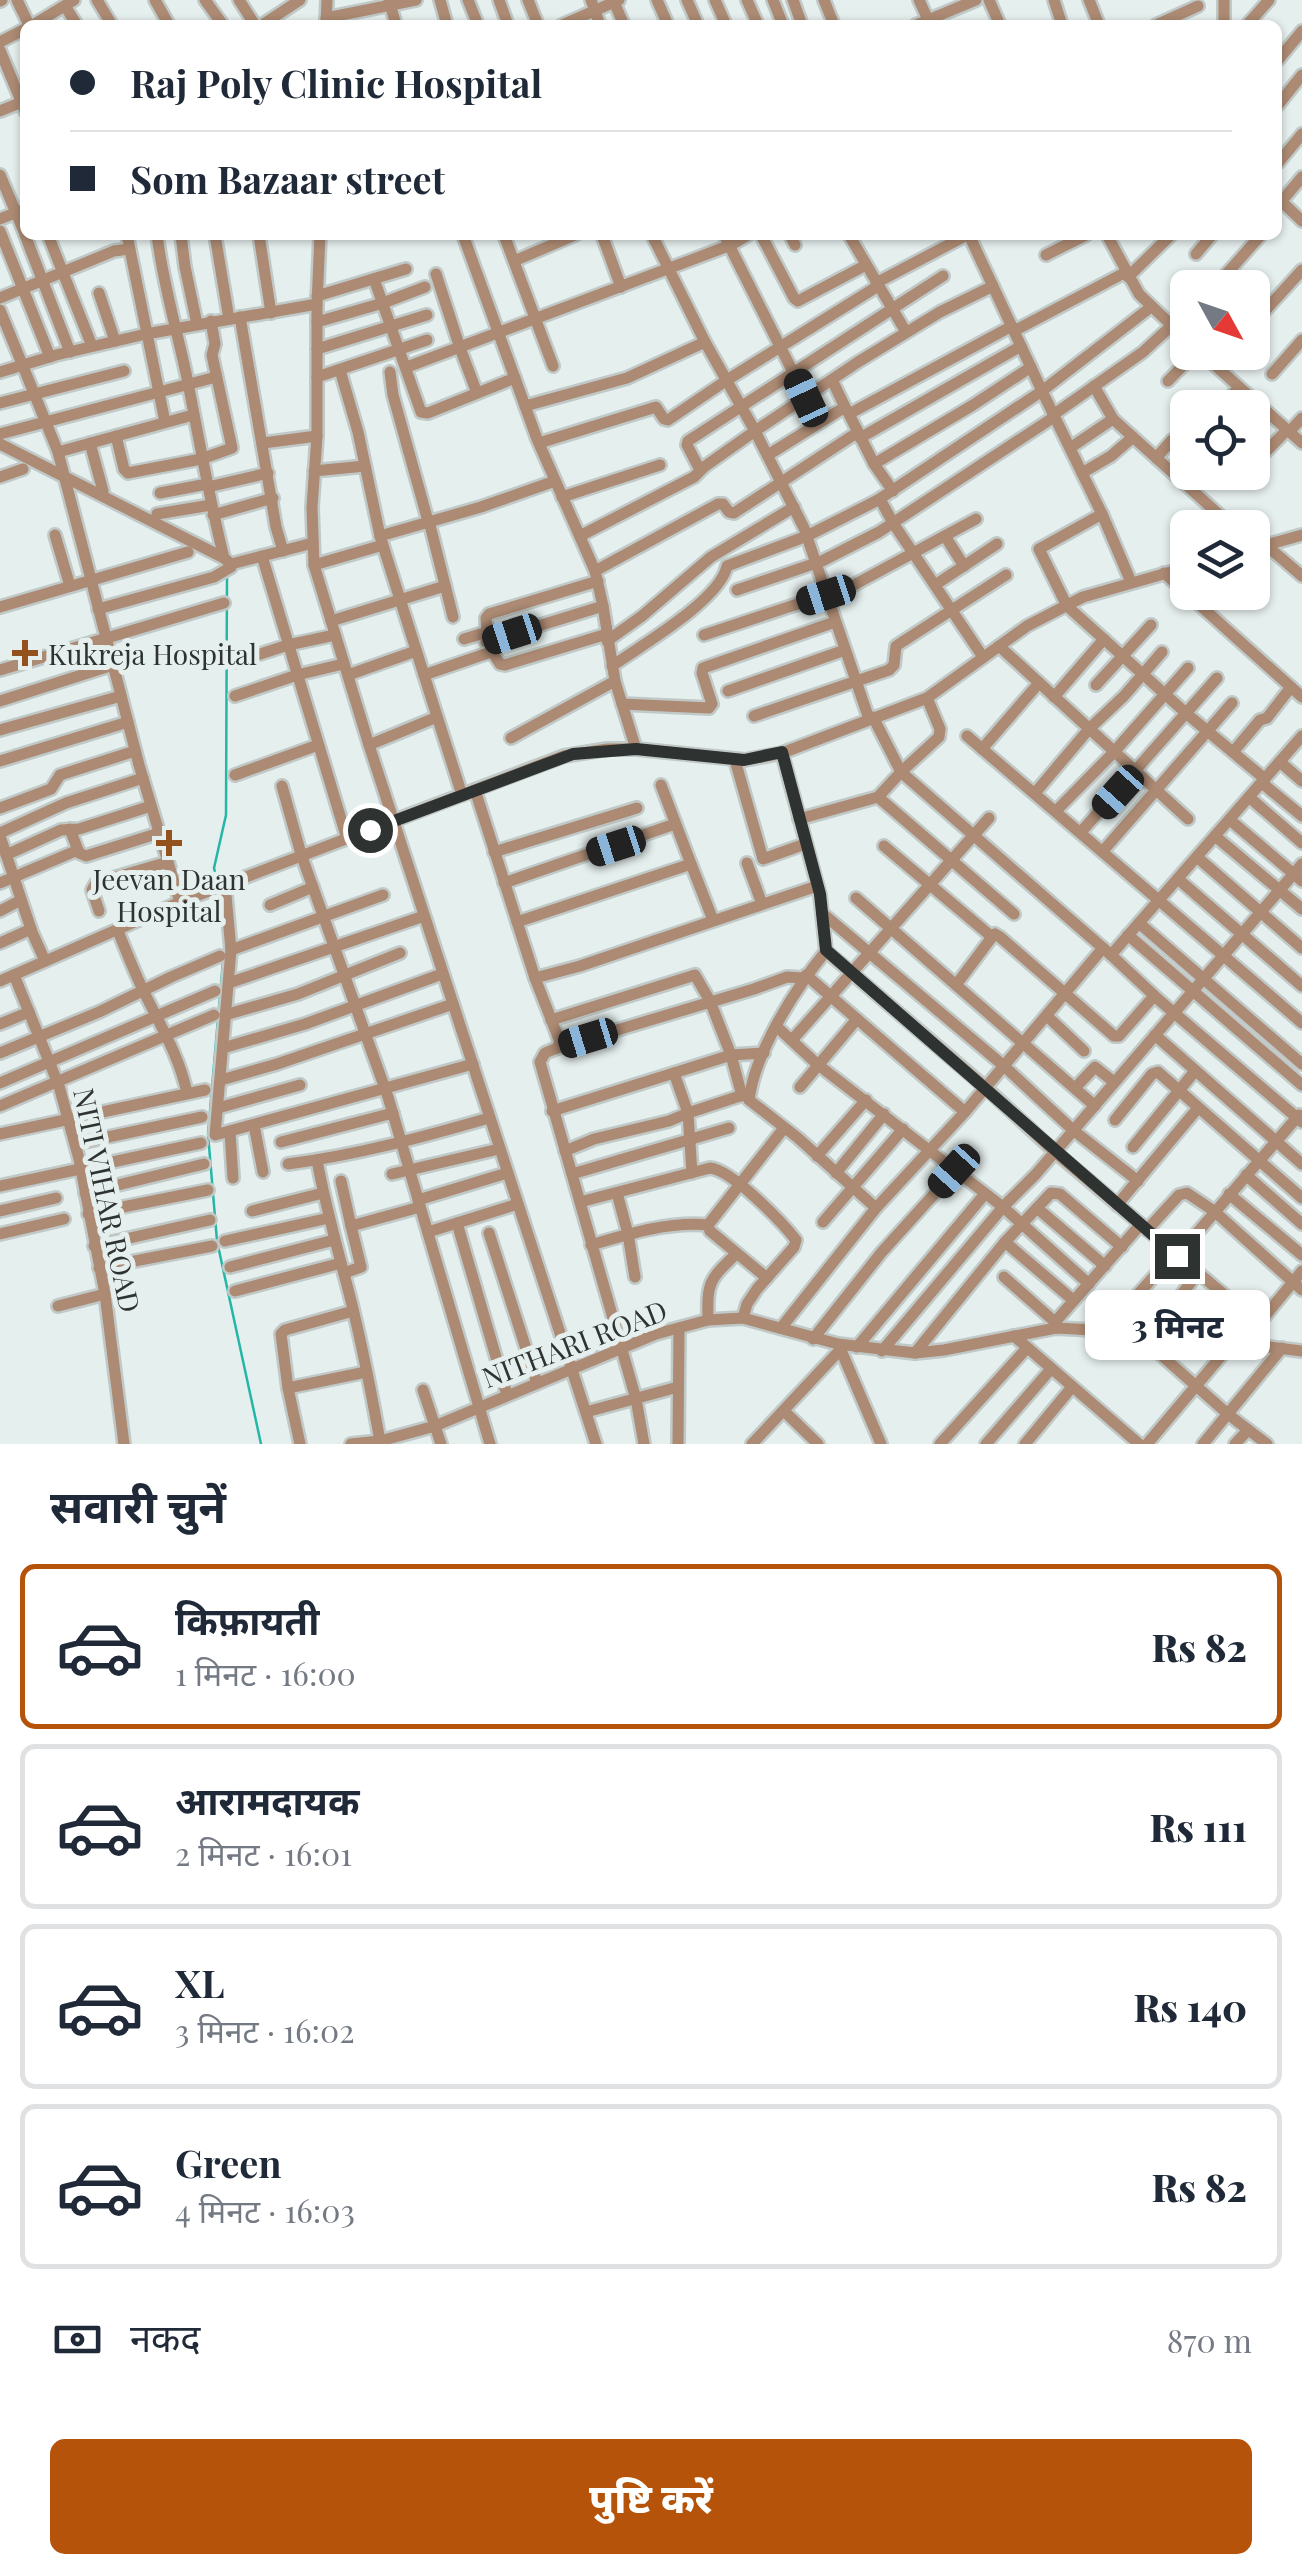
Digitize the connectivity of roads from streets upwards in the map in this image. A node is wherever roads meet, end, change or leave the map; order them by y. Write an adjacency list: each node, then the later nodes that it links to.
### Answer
1 (204, 0): 13 (street)
2 (239, 0): 14 (street)
3 (300, 0): 15 (street)
4 (416, 0): 9 (street)
5 (976, 0): 18 (street)
6 (1270, 0): 20 (street)
7 (616, 1): 10 (street)
8 (70, 3): 12 (street)
9 (390, 3): 16 (street)
10 (593, 5): 17 (street)
11 (1198, 6): 19 (street)
12 (40, 20)
13 (219, 20)
14 (255, 20)
15 (267, 20)
16 (333, 20)
17 (570, 20)
18 (932, 20)
19 (1167, 20)
20 (1252, 20)
21 (1302, 31): 23 (street)
22 (0, 46): 25 (street)
23 (1282, 55)
24 (1302, 75): 26 (street)
25 (6, 81)
26 (1282, 100)
27 (1302, 134): 28 (street)
28 (1282, 157)
29 (0, 175): 32 (street)
30 (1302, 177): 31 (street)
31 (1282, 205)
32 (20, 209)
33 (0, 231): 76 (street)
34 (27, 240): 70 (street)
35 (50, 240): 66 (street)
36 (128, 240): 57 (street)
37 (158, 240): 95 (street)
38 (182, 240): 89 (street)
39 (215, 240): 87 (street)
40 (260, 240): 85 (street)
41 (324, 240): 79 (street)
42 (465, 240): 98 (street)
43 (506, 240): 60 (street)
44 (564, 240): 60 (street)
45 (604, 240): 75 (street)
46 (654, 240): 63 (street)
47 (727, 240): 63 (street); 104 (street)
48 (764, 240): 61 (street)
49 (853, 240): 61 (street)
50 (959, 240): 72 (street)
51 (970, 240): 74 (street)
52 (1076, 240): 59 (street)
53 (1110, 240): 68 (street)
54 (1166, 240): 68 (street)
55 (1208, 240): 58 (street)
56 (1257, 240): 64 (street)
57 (130, 249): 66 (street); 97 (street)
58 (1196, 254)
59 (1046, 256)
60 (514, 261): 88 (street)
61 (866, 265): 72 (street)
62 (406, 269): 71 (street)
63 (667, 269): 75 (street); 102 (street)
64 (1230, 270)
65 (1302, 270): 81 (street)
66 (62, 272): 70 (street); 103 (street)
67 (436, 274): 106 (street)
68 (1127, 275): 82 (street); 94 (street)
69 (942, 276): 83 (street)
70 (44, 280): 76 (street); 109 (street)
71 (374, 280): 79 (street); 80 (street)
72 (877, 285): 83 (street); 104 (street)
73 (425, 286): 80 (street)
74 (993, 286): 94 (street); 96 (street)
75 (620, 287): 88 (street)
76 (24, 288): 78 (street); 110 (street)
77 (100, 293): 101 (street)
78 (0, 298)
79 (317, 300): 85 (street); 90 (street)
80 (382, 303): 90 (street); 92 (street)
81 (1270, 305)
82 (1151, 306): 91 (street); 134 (street)
83 (891, 309): 96 (street); 119 (street)
84 (0, 310): 111 (street)
85 (271, 313): 87 (street)
86 (426, 315): 92 (street)
87 (234, 318): 89 (street); 159 (street)
88 (536, 320): 98 (street); 112 (street)
89 (204, 322): 95 (street); 123 (street)
90 (318, 322): 107 (street)
91 (1170, 325)
92 (390, 327): 107 (street); 108 (street)
93 (1170, 327): 130 (street)
94 (1013, 328): 105 (street); 142 (street)
95 (176, 329): 97 (street); 129 (street)
96 (906, 332): 127 (street)
97 (146, 334): 101 (street); 135 (street)
98 (498, 334): 106 (street); 125 (street)
99 (427, 340): 108 (street)
100 (1302, 340): 122 (street)
101 (115, 341): 103 (street)
102 (705, 342): 126 (street); 141 (street)
103 (92, 346): 109 (street)
104 (781, 346): 119 (street); 126 (street)
105 (1022, 346): 114 (street); 153 (street)
106 (460, 348): 113 (street); 136 (street)
107 (317, 349): 124 (street)
108 (400, 350): 113 (street); 116 (street)
109 (70, 352): 110 (street)
110 (50, 357): 111 (street)
111 (22, 366): 120 (street); 137 (street)
112 (553, 366)
113 (407, 367): 136 (street)
114 (1030, 367): 134 (street); 170 (street)
115 (124, 370): 137 (street)
116 (340, 370): 124 (street); 171 (street)
117 (1179, 370): 128 (street)
118 (1219, 370): 131 (street)
119 (794, 371): 138 (street); 140 (street)
120 (0, 372)
121 (390, 372): 194 (street)
122 (1272, 374)
123 (216, 377): 129 (street); 168 (street)
124 (317, 378): 155 (street)
125 (514, 378): 136 (street); 141 (street)
126 (727, 380): 140 (street); 160 (street)
127 (832, 380): 138 (street); 142 (street)
128 (1168, 381)
129 (188, 385): 135 (street); 143 (street)
130 (1094, 386): 145 (street); 146 (street)
131 (1239, 387): 132 (street); 133 (street)
132 (1236, 390)
133 (1242, 390)
134 (1042, 391): 145 (street); 182 (street)
135 (159, 393): 148 (street); 149 (street)
136 (477, 393)
137 (35, 394): 139 (street); 148 (street)
138 (806, 398): 150 (street)
139 (0, 403)
140 (741, 404): 150 (street); 173 (street)
141 (525, 406): 160 (street)
142 (847, 410): 153 (street); 166 (street)
143 (193, 415): 149 (street); 168 (street)
144 (1270, 415): 151 (street)
145 (1054, 416): 163 (street); 195 (street)
146 (1113, 418): 156 (street); 163 (street)
147 (1302, 418): 151 (street)
148 (45, 422): 152 (street); 165 (street)
149 (166, 422): 154 (street)
150 (755, 431): 166 (street); 173 (street)
151 (1288, 431): 161 (street); 164 (street)
152 (0, 434)
153 (859, 435): 170 (street); 179 (street)
154 (116, 436): 158 (street); 168 (street)
155 (317, 436): 159 (street); 174 (street)
156 (1133, 437): 167 (street); 175 (street)
157 (1170, 442): 167 (street)
158 (90, 443): 165 (street); 183 (street)
159 (263, 443): 176 (street)
160 (539, 443): 178 (street)
161 (1302, 443)
162 (0, 444): 180 (street)
163 (1070, 448): 175 (street)
164 (1270, 448)
165 (58, 452): 180 (street)
166 (768, 455): 179 (street)
167 (1156, 458): 190 (street)
168 (202, 459): 181 (street)
169 (660, 464): 185 (street)
170 (874, 464): 182 (street)
171 (365, 466): 174 (street); 201 (street)
172 (23, 469): 177 (street)
173 (700, 470): 198 (street)
174 (314, 471): 202 (street)
175 (1082, 472): 192 (street)
176 (268, 473): 181 (street); 186 (street)
177 (0, 477)
178 (556, 481): 185 (street); 194 (street)
179 (781, 482): 188 (street); 217 (street)
180 (66, 483): 213 (street); 219 (street)
181 (207, 485): 184 (street); 189 (street)
182 (892, 491): 187 (street)
183 (103, 492)
184 (160, 493)
185 (562, 496): 198 (street)
186 (273, 498): 189 (street); 205 (street)
187 (880, 499): 195 (street); 199 (street)
188 (794, 508): 199 (street); 238 (street)
189 (212, 510): 191 (street); 213 (street)
190 (1214, 510)
191 (157, 514)
192 (1102, 514): 220 (street); 229 (street)
193 (976, 518): 200 (street)
194 (428, 521): 201 (street); 223 (street)
195 (894, 523): 207 (street); 211 (street)
196 (55, 535): 222 (street)
197 (1302, 535): 204 (street)
198 (580, 536): 217 (street)
199 (807, 536): 211 (street); 252 (street)
200 (946, 536): 207 (street); 212 (street)
201 (381, 541): 210 (street); 226 (street)
202 (313, 543): 205 (street); 210 (street)
203 (996, 544): 212 (street)
204 (1270, 544)
205 (283, 551): 209 (street)
206 (188, 552): 219 (street)
207 (914, 554): 221 (street); 225 (street)
208 (1270, 555): 218 (street)
209 (262, 556): 213 (street); 243 (street)
210 (314, 564): 236 (street)
211 (815, 564): 224 (street); 225 (street)
212 (964, 566): 221 (street)
213 (227, 567): 231 (street)
214 (1170, 572): 215 (street)
215 (1164, 574): 220 (street); 264 (street)
216 (1006, 575): 232 (street)
217 (596, 576): 228 (street); 240 (street)
218 (1302, 576)
219 (90, 580): 222 (street); 231 (street)
220 (1131, 582): 229 (street)
221 (935, 585): 232 (street)
222 (70, 586): 230 (street)
223 (444, 586): 226 (street); 233 (street)
224 (737, 590)
225 (826, 595): 234 (street); 237 (street)
226 (399, 598): 236 (street); 246 (street)
227 (224, 603): 239 (street)
228 (604, 606): 238 (street); 242 (street)
229 (1067, 606): 241 (street); 244 (street)
230 (0, 607)
231 (98, 609): 239 (street)
232 (952, 611): 249 (street); 261 (street)
233 (452, 616)
234 (835, 622): 245 (street); 274 (street)
235 (1151, 625): 248 (street)
236 (333, 628): 243 (street); 255 (street)
237 (704, 634)
238 (607, 637): 252 (street); 258 (street)
239 (106, 638): 251 (street); 254 (street)
240 (464, 638)
241 (1104, 639): 248 (street); 269 (street)
242 (486, 642)
243 (288, 645): 250 (street); 257 (street)
244 (999, 646): 249 (street); 262 (street)
245 (845, 650): 261 (street); 265 (street)
246 (416, 652): 255 (street); 258 (street)
247 (1162, 652): 256 (street)
248 (1122, 656): 256 (street); 263 (street)
249 (984, 657): 271 (street)
250 (234, 662)
251 (113, 665): 267 (street); 272 (street)
252 (612, 666): 260 (street)
253 (1188, 668): 266 (street)
254 (0, 670)
255 (346, 670): 257 (street); 287 (street)
256 (1143, 674): 266 (street); 280 (street)
257 (298, 675): 268 (street); 286 (street)
258 (424, 675): 277 (street)
259 (1217, 678): 275 (street)
260 (615, 680): 274 (street); 285 (street)
261 (855, 681): 276 (street); 278 (street)
262 (1039, 683): 269 (street); 289 (street)
263 (1096, 685)
264 (1291, 688): 270 (street); 293 (street)
265 (728, 691)
266 (1165, 695): 275 (street); 292 (street)
267 (121, 696): 279 (street); 281 (street)
268 (234, 696)
269 (1054, 696): 280 (street)
270 (1302, 697)
271 (927, 698): 278 (street); 298 (street)
272 (0, 701)
273 (1232, 703): 282 (street)
274 (622, 704): 288 (street)
275 (1187, 714): 282 (street); 297 (street)
276 (754, 716)
277 (437, 717): 287 (street); 306 (street)
278 (871, 718): 291 (street); 298 (street)
279 (128, 722): 290 (street); 295 (street)
280 (1089, 729): 292 (street); 307 (street)
281 (0, 730)
282 (1209, 732): 293 (street); 305 (street)
283 (967, 736): 289 (street)
284 (1302, 736): 296 (street)
285 (511, 738)
286 (318, 744): 299 (street); 327 (street)
287 (369, 745): 318 (street)
288 (636, 749): 294 (street); 306 (street)
289 (982, 749): 307 (street)
290 (135, 750): 300 (street); 311 (street)
291 (782, 752): 294 (street); 316 (street)
292 (1114, 752): 297 (street); 313 (street)
293 (1233, 752): 301 (street)
294 (736, 760): 329 (street)
295 (0, 762)
296 (1280, 762): 301 (street); 302 (street)
297 (1136, 771): 305 (street); 322 (street)
298 (901, 772): 308 (street); 325 (street)
299 (236, 774)
300 (143, 778): 310 (street); 324 (street)
301 (1263, 781): 309 (street); 314 (street)
302 (1302, 781)
303 (282, 786): 334 (street)
304 (660, 786): 320 (street)
305 (1157, 790): 317 (street); 332 (street)
306 (468, 793): 318 (street); 333 (street)
307 (1034, 793): 313 (street)
308 (878, 797): 316 (street); 337 (street)
309 (1249, 798): 319 (street); 328 (street)
310 (151, 806): 321 (street); 323 (street)
311 (0, 808)
312 (637, 808): 333 (street)
313 (1056, 811): 322 (street)
314 (1302, 816)
315 (990, 818): 325 (street)
316 (799, 819): 329 (street)
317 (1188, 819)
318 (394, 820): 327 (street); 364 (street)
319 (1230, 820): 326 (street); 341 (street)
320 (676, 824): 339 (street); 345 (street)
321 (70, 829): 331 (street); 335 (street)
322 (1081, 832): 332 (street)
323 (159, 833): 331 (street); 338 (street)
324 (0, 835): 335 (street)
325 (973, 836): 337 (street); 380 (street)
326 (1216, 836): 336 (street); 350 (street)
327 (347, 839): 334 (street)
328 (1302, 843)
329 (805, 844): 348 (street)
330 (884, 846): 346 (street)
331 (78, 850): 342 (street)
332 (1103, 851): 353 (street)
333 (494, 852): 345 (street)
334 (301, 854): 347 (street); 349 (street)
335 (6, 855): 342 (street)
336 (1197, 857): 343 (street); 361 (street)
337 (950, 860): 346 (street); 363 (street)
338 (168, 862): 355 (street); 360 (street)
339 (691, 864): 366 (street); 367 (street)
340 (747, 864): 356 (street)
341 (1299, 873): 350 (street)
342 (14, 877): 344 (street); 354 (street)
343 (1178, 879): 353 (street); 372 (street)
344 (0, 883)
345 (504, 883): 367 (street)
346 (929, 883): 370 (street); 374 (street)
347 (221, 886): 355 (street); 381 (street)
348 (817, 886): 356 (street); 362 (street)
349 (313, 888): 357 (street); 365 (street)
350 (1279, 890): 358 (street); 361 (street)
351 (384, 895): 365 (street)
352 (856, 898): 370 (street)
353 (1160, 899): 368 (street); 383 (street)
354 (21, 900): 359 (street); 369 (street)
355 (180, 902): 371 (street)
356 (762, 904): 366 (street)
357 (270, 905)
358 (1302, 910)
359 (0, 911)
360 (99, 911)
361 (1260, 912): 372 (street); 377 (street)
362 (822, 913): 378 (street); 379 (street)
363 (1014, 914)
364 (424, 916): 376 (street); 386 (street)
365 (324, 917): 376 (street); 381 (street)
366 (714, 920): 390 (street)
367 (517, 922): 390 (street)
368 (1139, 923): 373 (street); 391 (street)
369 (31, 928): 375 (street); 384 (street)
370 (891, 928): 379 (street); 394 (street)
371 (118, 931): 384 (street); 397 (street)
372 (1241, 933): 383 (street); 395 (street)
373 (1128, 935): 380 (street); 398 (street)
374 (992, 937): 394 (street); 399 (street)
375 (0, 943)
376 (336, 946): 385 (street); 393 (street)
377 (1302, 948)
378 (826, 950): 388 (street); 389 (street)
379 (870, 952): 388 (street); 431 (street)
380 (1107, 952): 399 (street); 401 (street)
381 (226, 953): 393 (street); 397 (street)
382 (400, 953): 385 (street)
383 (1223, 954): 391 (street); 412 (street)
384 (45, 962): 387 (street)
385 (346, 974): 404 (street); 408 (street)
386 (442, 974): 403 (street); 404 (street)
387 (14, 975): 392 (street); 405 (street, NITI VIHAR ROAD)
388 (852, 975): 400 (street); 441 (street)
389 (805, 976): 400 (street); 402 (street); 414 (street)
390 (535, 978): 410 (street)
391 (1203, 978): 398 (street); 430 (street)
392 (0, 980)
393 (229, 983): 408 (street)
394 (956, 985): 420 (street)
395 (1302, 986)
396 (214, 990): 407 (street)
397 (144, 991): 407 (street); 418 (street)
398 (1192, 992): 406 (street); 439 (street)
399 (1066, 993): 401 (street); 409 (street)
400 (831, 995): 411 (street); 419 (street)
401 (1154, 996): 406 (street)
402 (710, 1001): 410 (street); 422 (street); 426 (street)
403 (453, 1004): 416 (street); 428 (street)
404 (356, 1005): 416 (street); 421 (street)
405 (29, 1012): 413 (street); 418 (street, NITI VIHAR ROAD)
406 (1174, 1013): 417 (street); 460 (street)
407 (158, 1015): 415 (street); 427 (street)
408 (220, 1015): 415 (street); 421 (street)
409 (1047, 1016): 420 (street); 423 (street)
410 (552, 1020): 422 (street)
411 (857, 1020): 429 (street); 455 (street)
412 (1302, 1023)
413 (0, 1024)
414 (776, 1026): 419 (street); 424 (street)
415 (167, 1034): 437 (street); 446 (street)
416 (366, 1034): 434 (street); 443 (street)
417 (1155, 1035): 432 (street); 435 (street)
418 (39, 1036): 425 (street); 427 (street, NITI VIHAR ROAD)
419 (792, 1040): 429 (street)
420 (1024, 1044): 431 (street); 442 (street)
421 (224, 1048): 434 (street)
422 (557, 1048): 454 (street)
423 (1084, 1051)
424 (764, 1052): 426 (street); 448 (street)
425 (0, 1053)
426 (731, 1055): 433 (street); 448 (street)
427 (50, 1063): 436 (street); 437 (street, NITI VIHAR ROAD)
428 (473, 1064): 443 (street); 462 (street)
429 (818, 1064): 440 (street); 449 (street)
430 (1302, 1064)
431 (1004, 1066): 441 (street); 469 (street)
432 (1195, 1071): 445 (street); 474 (street)
433 (674, 1073): 454 (street); 457 (street)
434 (221, 1080): 452 (street)
435 (1114, 1082): 442 (street); 451 (street)
436 (0, 1083)
437 (58, 1083): 450 (street); 461 (street, NITI VIHAR ROAD)
438 (300, 1085): 447 (street)
439 (1302, 1085)
440 (800, 1087)
441 (986, 1088): 455 (street); 482 (street)
442 (1075, 1088): 451 (street)
443 (385, 1089): 456 (street); 463 (street)
444 (204, 1090): 446 (street)
445 (1178, 1092): 453 (street); 464 (street); 478 (street)
446 (187, 1093): 461 (street)
447 (269, 1094): 452 (street); 463 (street)
448 (746, 1095): 457 (street); 467 (street)
449 (866, 1100): 458 (street); 483 (street)
450 (0, 1106)
451 (1095, 1106): 469 (street)
452 (218, 1108): 470 (street)
453 (1198, 1108): 485 (street); 501 (street)
454 (552, 1111): 481 (street)
455 (965, 1112): 480 (street)
456 (393, 1113): 473 (street); 475 (street)
457 (688, 1113): 472 (street); 481 (street)
458 (884, 1114): 468 (street); 493 (street)
459 (202, 1117): 476 (street)
460 (1300, 1117): 474 (street)
461 (68, 1118): 471 (street); 476 (street, NITI VIHAR ROAD)
462 (490, 1118): 475 (street); 479 (street)
463 (276, 1119): 465 (street)
464 (1114, 1120)
465 (254, 1125): 470 (street); 492 (street)
466 (729, 1128): 472 (street)
467 (784, 1128): 483 (street); 502 (street)
468 (903, 1129): 480 (street); 504 (street)
469 (1074, 1130): 482 (street); 501 (street)
470 (230, 1132): 499 (street)
471 (0, 1134)
472 (690, 1140): 496 (street); 497 (street)
473 (281, 1142)
474 (1276, 1142): 485 (street); 488 (street)
475 (401, 1143): 484 (street); 490 (street)
476 (74, 1144): 489 (street, NITI VIHAR ROAD)
477 (201, 1144): 489 (street)
478 (1132, 1147)
479 (498, 1148): 490 (street); 494 (street)
480 (928, 1150): 491 (street); 518 (street)
481 (565, 1151): 496 (street)
482 (1055, 1152): 516 (street); 517 (street)
483 (818, 1156): 493 (street)
484 (317, 1160): 487 (street); 506 (street)
485 (1259, 1160): 498 (street); 512 (street)
486 (204, 1164): 507 (street)
487 (288, 1164)
488 (1302, 1164)
489 (80, 1170): 503 (street); 507 (street, NITI VIHAR ROAD)
490 (410, 1171): 495 (street); 514 (street)
491 (954, 1171): 510 (street); 571 (street)
492 (263, 1172)
493 (836, 1172): 504 (street)
494 (507, 1173): 514 (street); 515 (street)
495 (392, 1174)
496 (572, 1174): 513 (street)
497 (692, 1174): 502 (street); 508 (street)
498 (1246, 1176): 509 (street); 530 (street)
499 (234, 1178)
500 (342, 1180): 532 (street)
501 (1138, 1182): 516 (street)
502 (740, 1184): 531 (street); 553 (street)
503 (0, 1186)
504 (852, 1187): 518 (street); 527 (street)
505 (208, 1190): 523 (street)
506 (323, 1192): 521 (street); 524 (street)
507 (84, 1193): 523 (street, NITI VIHAR ROAD)
508 (617, 1193): 513 (street); 537 (street)
509 (1229, 1194): 522 (street); 545 (street)
510 (984, 1195): 517 (street); 574 (street)
511 (56, 1198): 520 (street)
512 (1302, 1198)
513 (580, 1202): 540 (street)
514 (419, 1204): 532 (street); 534 (street)
515 (518, 1204): 528 (street); 581 (street)
516 (1118, 1205): 533 (street)
517 (1003, 1207): 529 (street); 578 (street)
518 (876, 1208): 565 (street)
519 (1037, 1208): 529 (street); 542 (street); 546 (street)
520 (0, 1211)
521 (252, 1211)
522 (1214, 1211): 533 (street); 544 (street); 554 (street)
523 (88, 1214): 541 (street, NITI VIHAR ROAD)
524 (329, 1218): 538 (street); 548 (street)
525 (64, 1219): 536 (street)
526 (210, 1220): 541 (street)
527 (823, 1222)
528 (458, 1223): 534 (street); 590 (street)
529 (1022, 1223): 539 (street); 555 (street)
530 (1302, 1224)
531 (708, 1225): 537 (street); 543 (street)
532 (351, 1226): 549 (street)
533 (1144, 1227): 542 (street); 544 (street)
534 (428, 1232): 592 (street)
535 (490, 1233): 584 (street)
536 (0, 1234)
537 (628, 1234): 540 (street); 551 (street)
538 (334, 1240): 547 (street); 549 (street)
539 (1005, 1242): 558 (street); 580 (street)
540 (592, 1245): 577 (street)
541 (94, 1246): 548 (street, NITI VIHAR ROAD)
542 (1122, 1246): 546 (street)
543 (736, 1254): 553 (street); 562 (street)
544 (1176, 1255): 550 (street); 567 (street)
545 (1302, 1255)
546 (1105, 1266): 555 (street)
547 (230, 1267)
548 (99, 1268): 557 (street, NITI VIHAR ROAD)
549 (343, 1268): 556 (street); 560 (street)
550 (1198, 1273): 563 (street); 569 (street)
551 (635, 1277)
552 (1004, 1277): 564 (street)
553 (767, 1278): 561 (street)
554 (1299, 1281): 563 (street)
555 (1089, 1284): 558 (street)
556 (235, 1291)
557 (104, 1294): 559 (street); 599 (street, NITI VIHAR ROAD)
558 (1073, 1300): 564 (street)
559 (58, 1306)
560 (353, 1311): 583 (street); 588 (street)
561 (743, 1318): 562 (street, NITHARI ROAD); 565 (street, NITHARI ROAD)
562 (708, 1320): 566 (street, NITHARI ROAD)
563 (1259, 1324): 572 (street)
564 (1056, 1325): 567 (street, NITHARI ROAD); 570 (street, NITHARI ROAD)
565 (781, 1328): 571 (street, NITHARI ROAD)
566 (678, 1329): 577 (street, NITHARI ROAD); 586 (street)
567 (1106, 1330): 568 (street, NITHARI ROAD)
568 (1135, 1332): 569 (street, NITHARI ROAD); 585 (street)
569 (1152, 1333): 572 (street, NITHARI ROAD)
570 (1014, 1336): 575 (street); 580 (street, NITHARI ROAD)
571 (813, 1339): 573 (street, NITHARI ROAD)
572 (1238, 1343): 576 (street, NITHARI ROAD); 585 (street)
573 (839, 1347): 574 (street, NITHARI ROAD); 593 (street); 609 (street)
574 (857, 1347): 578 (street, NITHARI ROAD)
575 (1027, 1348): 582 (street); 610 (street)
576 (1282, 1348): 579 (street, NITHARI ROAD); 595 (street)
577 (621, 1349): 581 (street, NITHARI ROAD); 591 (street)
578 (882, 1351): 580 (street, NITHARI ROAD)
579 (1302, 1351)
580 (915, 1353)
581 (573, 1369): 584 (street, NITHARI ROAD); 594 (street)
582 (1051, 1369): 587 (street); 611 (street)
583 (366, 1372): 588 (street); 598 (street)
584 (536, 1383): 590 (street, NITHARI ROAD)
585 (1196, 1386): 595 (street); 613 (street)
586 (678, 1387): 591 (street); 606 (street)
587 (1072, 1387): 612 (street); 613 (street)
588 (288, 1388): 600 (street)
589 (423, 1390): 596 (street)
590 (506, 1395): 592 (street, NITHARI ROAD)
591 (636, 1399): 594 (street); 605 (street)
592 (478, 1407): 596 (street, NITHARI ROAD); 603 (street)
593 (784, 1410): 607 (street); 608 (street)
594 (586, 1412): 604 (street)
595 (1228, 1415): 597 (street); 614 (street)
596 (434, 1426): 598 (street, NITHARI ROAD); 602 (street)
597 (1248, 1430): 615 (street); 616 (street)
598 (380, 1441): 601 (street, NITHARI ROAD)
599 (124, 1444)
600 (300, 1444)
601 (352, 1444)
602 (441, 1444)
603 (490, 1444)
604 (596, 1444)
605 (644, 1444)
606 (678, 1444)
607 (752, 1444)
608 (818, 1444)
609 (881, 1444)
610 (940, 1444)
611 (986, 1444)
612 (1025, 1444)
613 (1143, 1444)
614 (1203, 1444)
615 (1235, 1444)
616 (1267, 1444)

